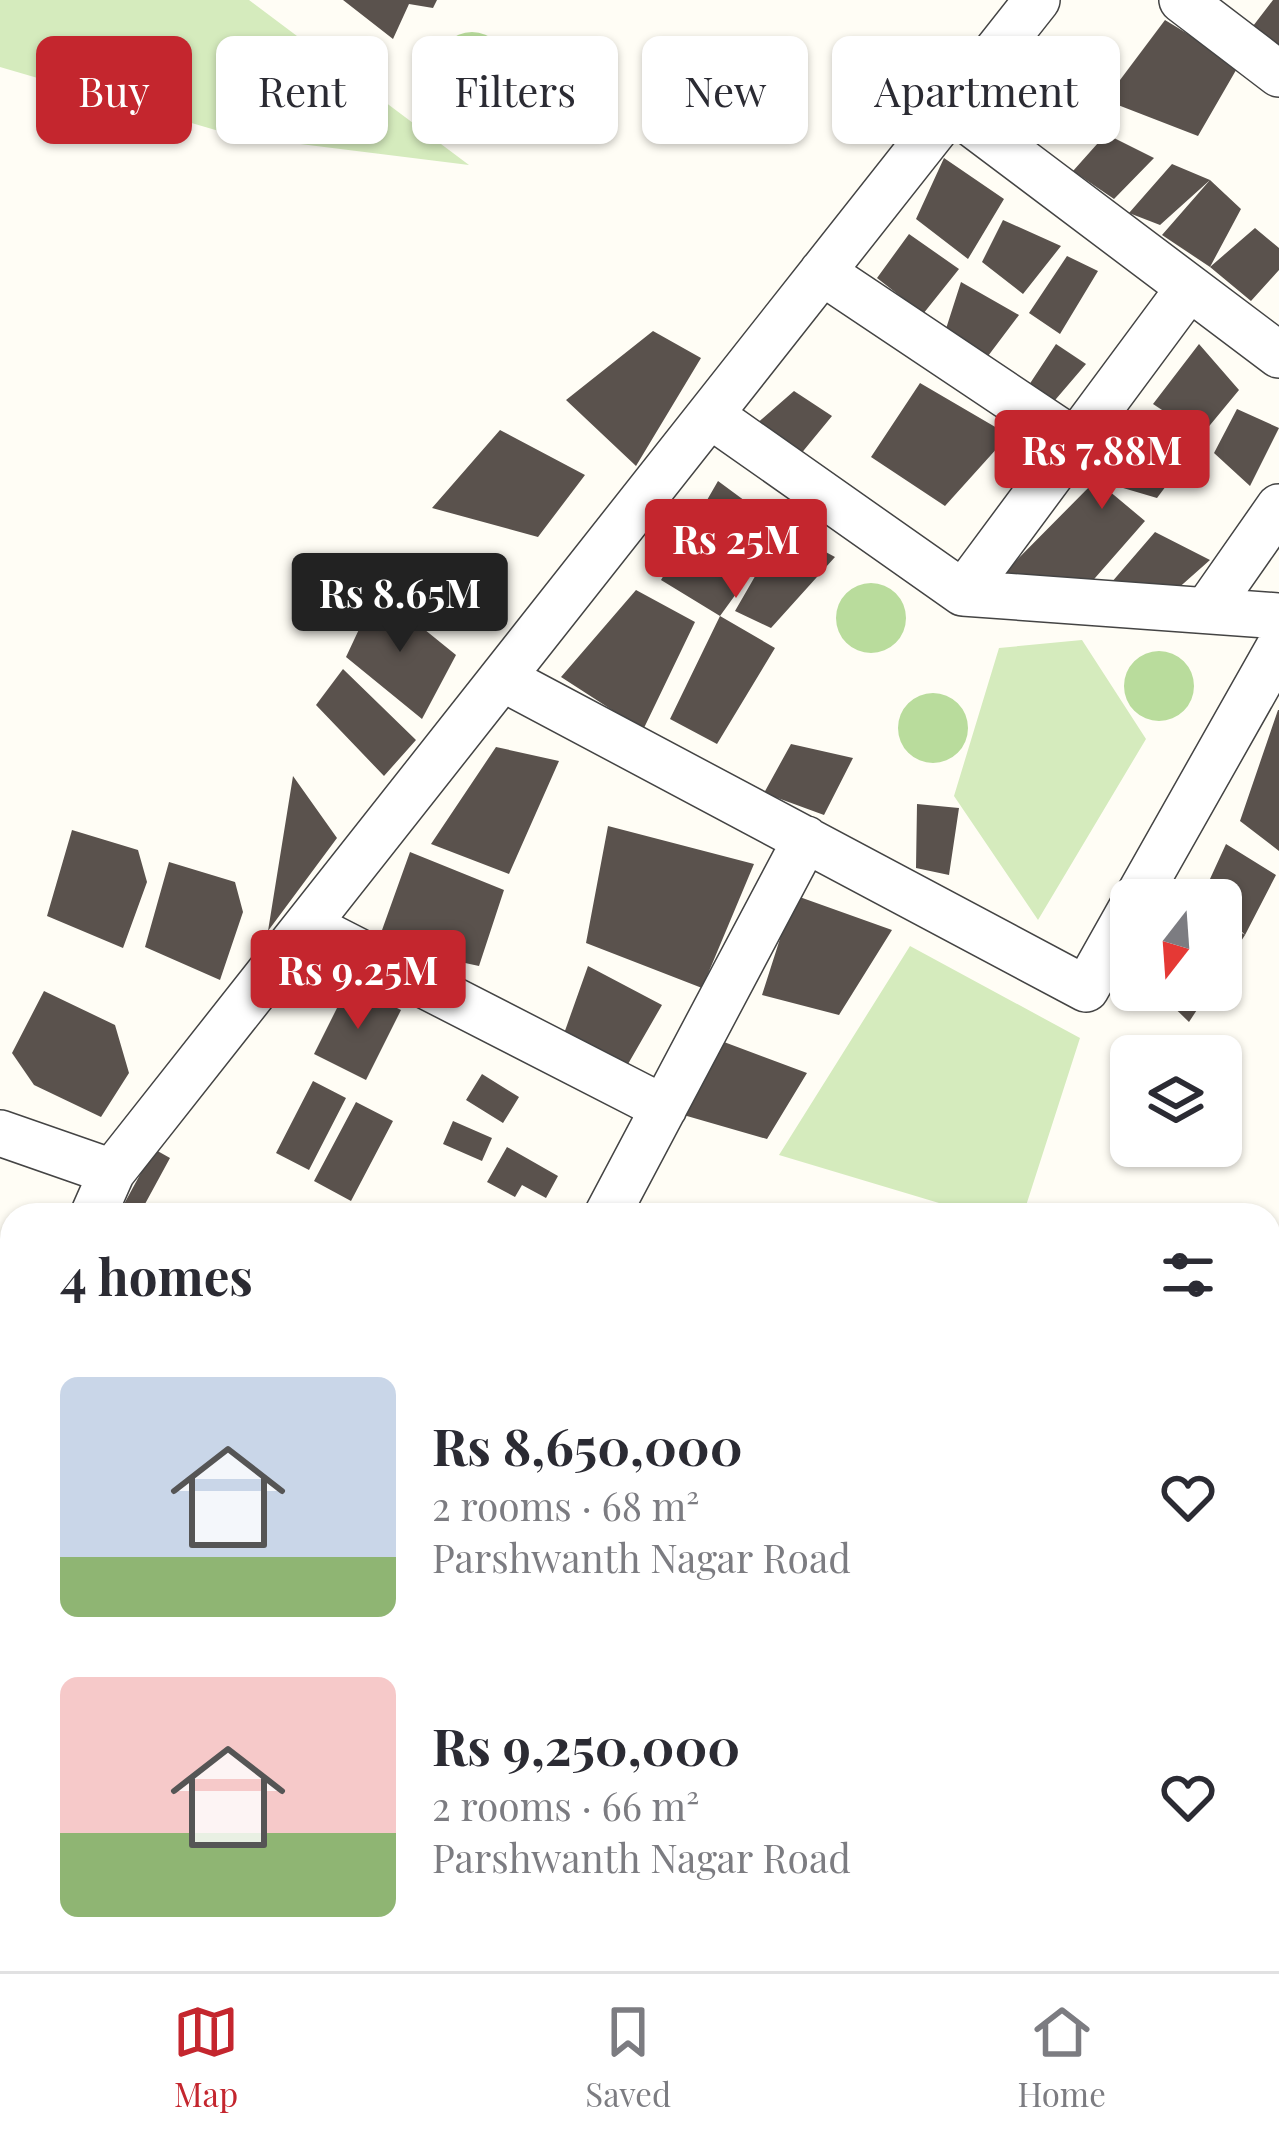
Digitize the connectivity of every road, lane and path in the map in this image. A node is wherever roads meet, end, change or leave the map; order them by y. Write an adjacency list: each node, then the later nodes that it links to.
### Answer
1 (1037, 0): 3 (street)
2 (1182, 0): 4 (street)
3 (1009, 36)
4 (1279, 74)
5 (924, 144): 7 (street)
6 (998, 144): 8 (street)
7 (823, 272): 10 (street); 11 (street)
8 (1189, 288): 9 (street); 11 (street)
9 (1279, 355)
10 (710, 415): 13 (street); 17 (street)
11 (1076, 442): 13 (street)
12 (1279, 507): 14 (street)
13 (963, 593): 14 (street)
14 (1207, 610): 15 (street)
15 (1279, 616)
16 (1279, 647): 19 (street)
17 (502, 678): 18 (street); 20 (street)
18 (806, 839): 21 (street); 22 (street)
19 (1148, 879)
20 (307, 926): 22 (street); 24 (street)
21 (1110, 946)
22 (664, 1108): 26 (street)
23 (0, 1133): 24 (street)
24 (112, 1172): 25 (street)
25 (98, 1203)
26 (613, 1203)

